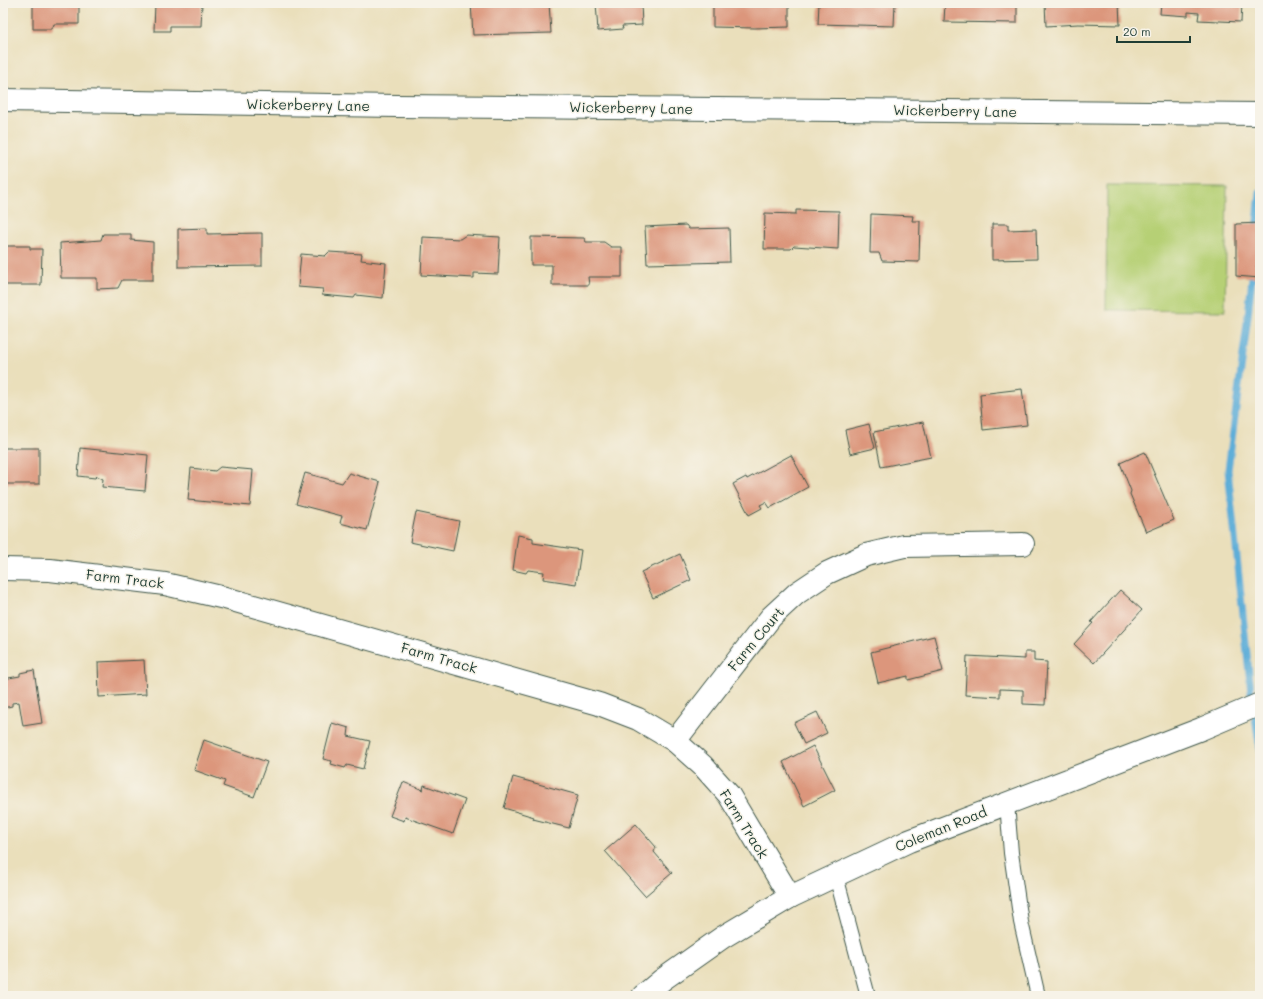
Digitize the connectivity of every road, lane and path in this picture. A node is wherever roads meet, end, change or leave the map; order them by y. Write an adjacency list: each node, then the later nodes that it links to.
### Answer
1 (3, 100): 2 (street, Wickerberry Lane)
2 (1260, 114)
3 (1023, 544): 6 (street, Farm Court)
4 (3, 569): 6 (street, Farm Track)
5 (1260, 704): 7 (street, Coleman Road)
6 (674, 741): 9 (street, Farm Track)
7 (1008, 803): 8 (street, Coleman Road); 12 (lane)
8 (836, 876): 9 (street, Coleman Road); 11 (lane)
9 (790, 898): 10 (street, Coleman Road)
10 (643, 996)
11 (868, 996)
12 (1038, 996)

